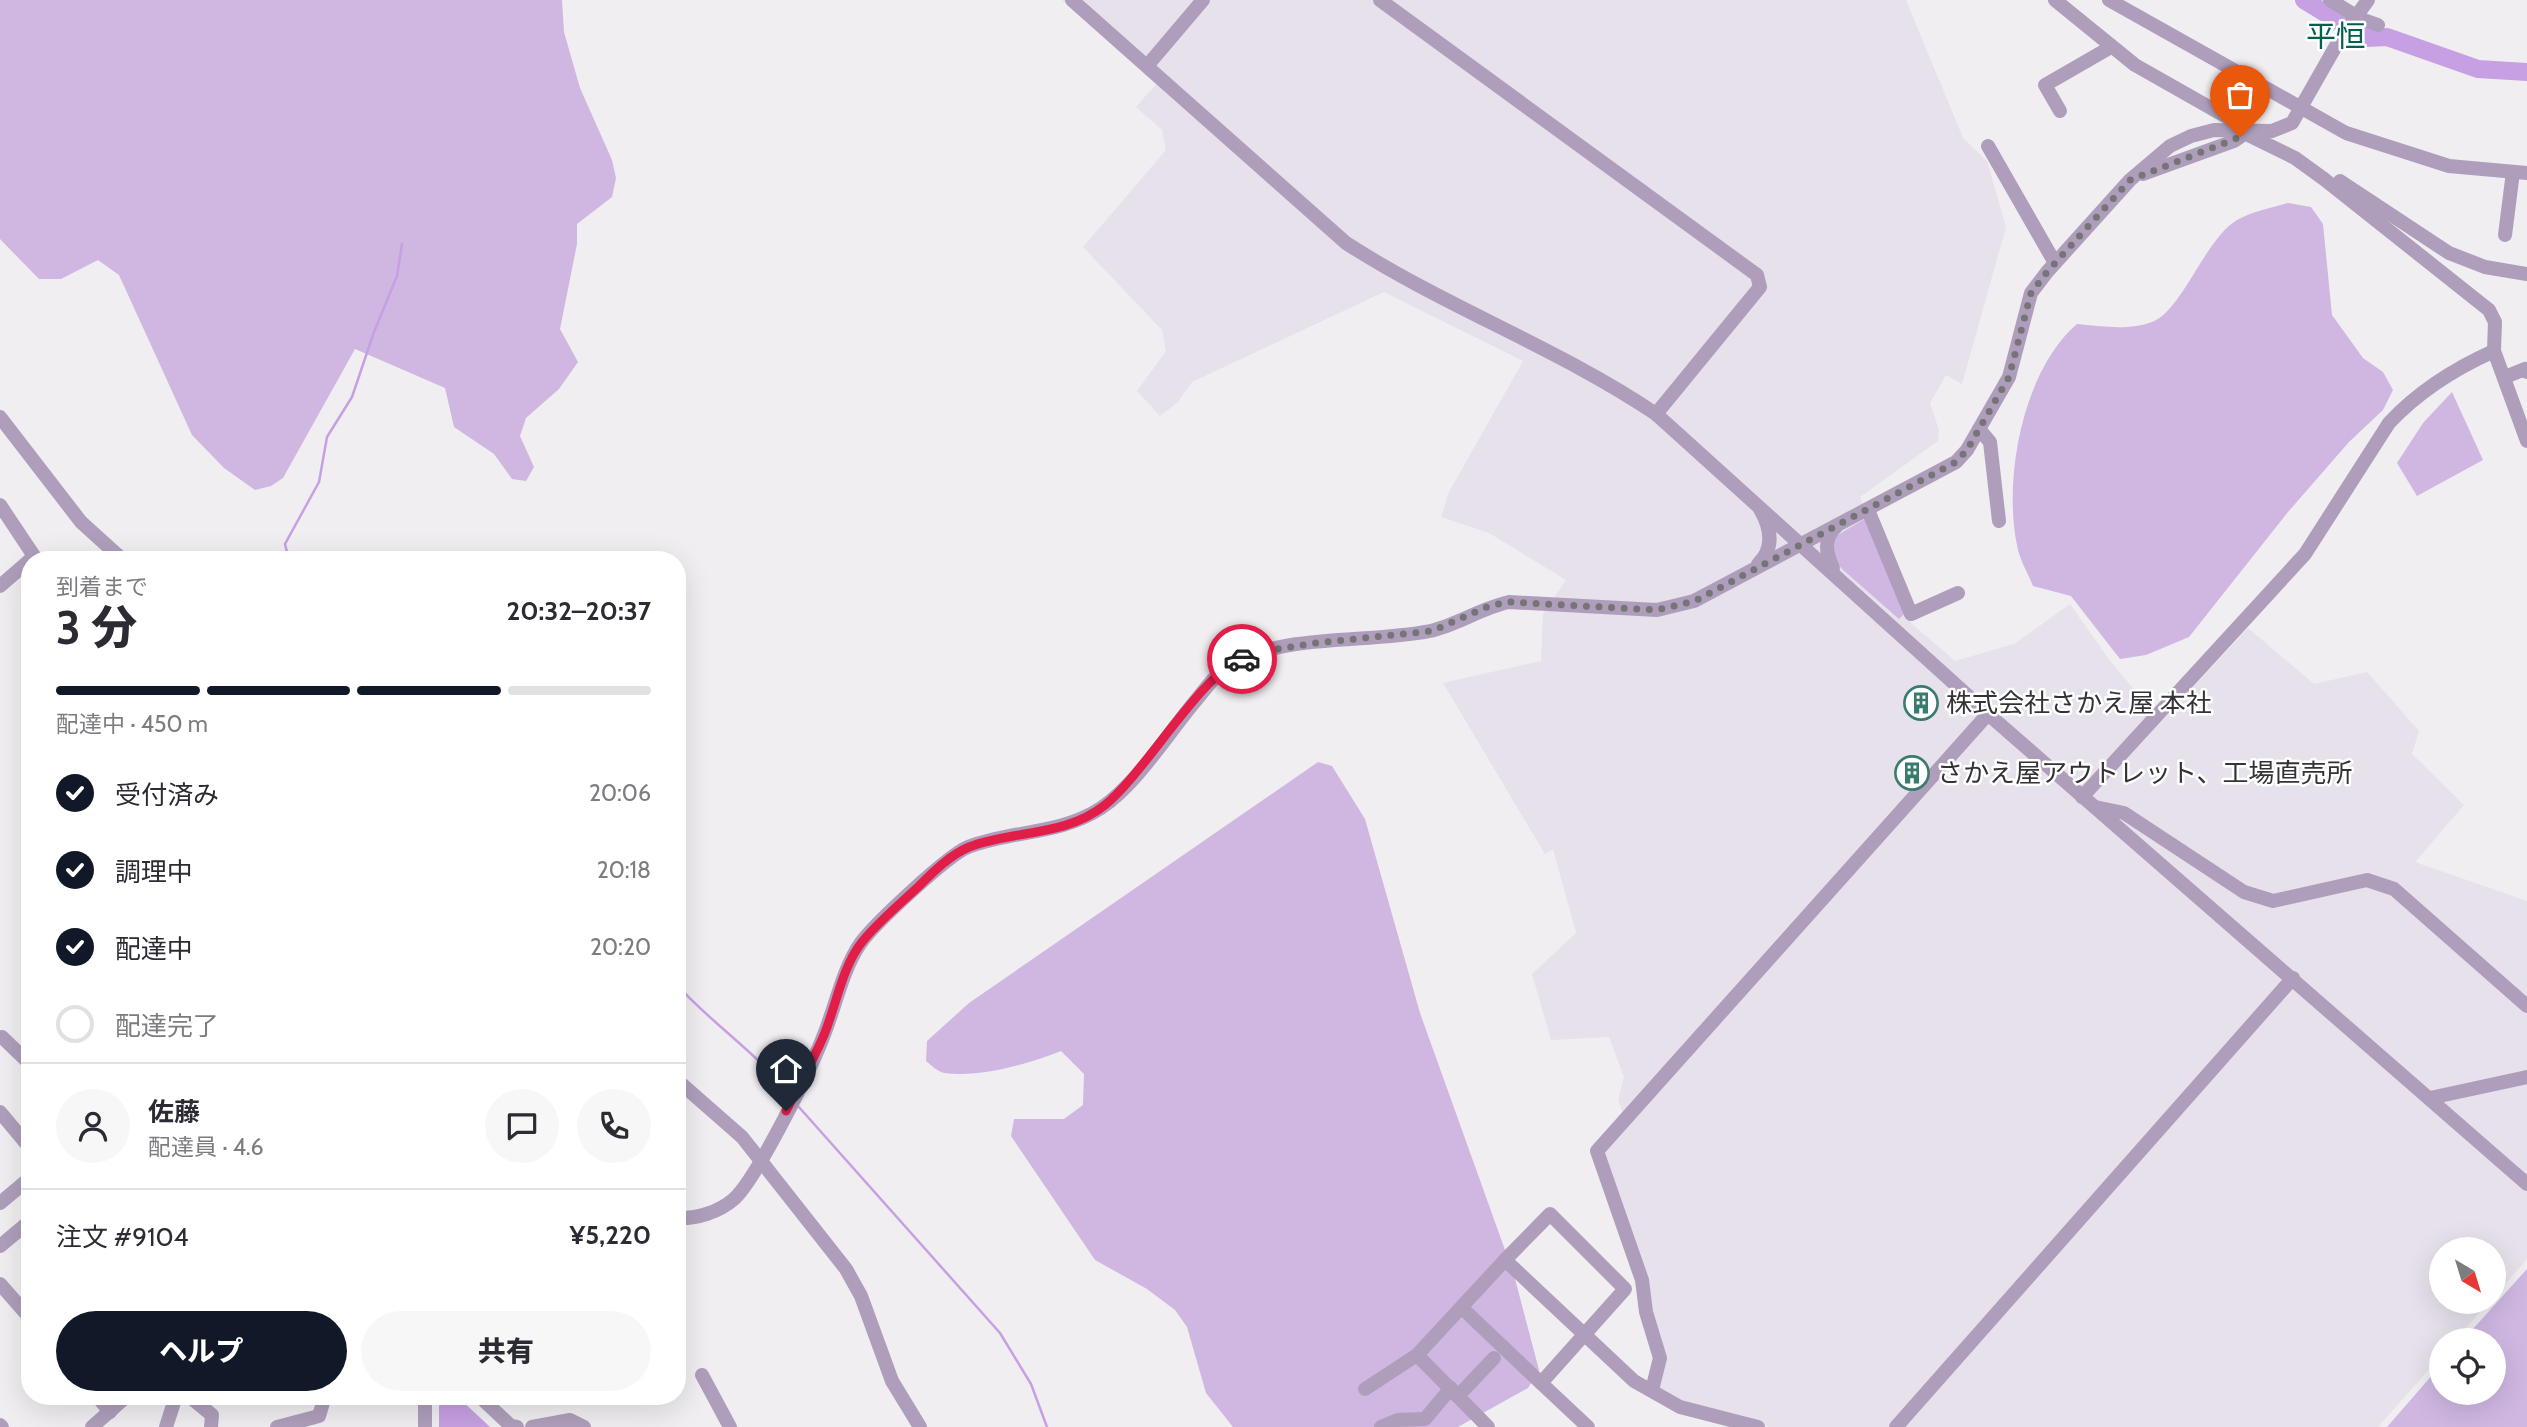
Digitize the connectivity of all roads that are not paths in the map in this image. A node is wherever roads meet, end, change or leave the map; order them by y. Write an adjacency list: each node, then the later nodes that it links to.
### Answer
1 (1072, 0): 11 (street)
2 (1203, 0): 11 (street)
3 (1380, 0): 23 (street)
4 (2055, 0): 10 (street)
5 (2109, 0): 12 (street)
6 (2330, 0): 8 (street)
7 (2368, 0): 8 (street)
8 (2354, 18): 9 (street); 12 (street)
9 (2378, 25)
10 (2111, 47): 13 (street); 14 (street)
11 (1147, 66): 23 (street)
12 (2302, 110): 14 (street); 16 (street)
13 (2060, 111)
14 (2240, 131): 18 (street); 19 (street); 20 (street)
15 (1988, 146): 18 (street)
16 (2520, 173): 17 (street)
17 (2505, 235)
18 (2055, 262): 25 (street)
19 (2527, 274)
20 (2494, 351): 22 (street); 41 (street)
21 (2527, 372): 22 (street)
22 (2505, 377): 26 (street)
23 (1656, 414): 27 (street)
24 (0, 417): 34 (street)
25 (1979, 429): 29 (street); 30 (street)
26 (2527, 441)
27 (1756, 503): 32 (street); 36 (street)
28 (0, 505): 33 (street)
29 (1868, 510): 31 (street); 39 (street)
30 (1999, 521)
31 (1837, 526): 32 (street); 37 (street)
32 (1802, 544): 36 (street); 37 (street)
33 (31, 551)
34 (113, 551)
35 (21, 569): 38 (street)
36 (1746, 573): 52 (street)
37 (1836, 575): 40 (street)
38 (0, 586)
39 (1958, 593)
40 (1988, 714): 41 (street); 69 (street)
41 (2082, 797): 42 (street)
42 (2094, 807): 43 (street); 44 (street)
43 (2293, 978): 49 (street); 93 (street)
44 (2527, 1006)
45 (2, 1037): 46 (street)
46 (21, 1055)
47 (2527, 1077): 49 (street)
48 (686, 1088): 52 (street)
49 (2430, 1098): 53 (street)
50 (0, 1112): 51 (street)
51 (21, 1137)
52 (761, 1159): 56 (street); 88 (street)
53 (2527, 1184)
54 (21, 1186): 55 (street)
55 (0, 1203)
56 (686, 1217)
57 (21, 1231): 58 (street)
58 (0, 1246)
59 (1505, 1260): 62 (street); 63 (street); 63 (street)
60 (0, 1284): 61 (street)
61 (21, 1308)
62 (1462, 1308): 64 (street); 67 (street)
63 (1584, 1335): 67 (street); 69 (street)
64 (1417, 1355): 68 (street); 70 (street)
65 (1494, 1358): 70 (street)
66 (702, 1375): 87 (street)
67 (1541, 1383): 91 (street)
68 (1365, 1389)
69 (1651, 1390): 92 (street)
70 (1454, 1392): 89 (street); 90 (street)
71 (104, 1405): 78 (street)
72 (117, 1405): 78 (street)
73 (173, 1405): 80 (street)
74 (199, 1405): 81 (street)
75 (322, 1405): 82 (street)
76 (425, 1405): 83 (street)
77 (489, 1405): 84 (street)
78 (110, 1412): 79 (street)
79 (92, 1427)
80 (166, 1427)
81 (211, 1427)
82 (277, 1427)
83 (425, 1427)
84 (517, 1427)
85 (532, 1427): 86 (street)
86 (584, 1427)
87 (730, 1427)
88 (920, 1427)
89 (1381, 1427)
90 (1488, 1427)
91 (1588, 1427)
92 (1758, 1427)
93 (1896, 1427)

